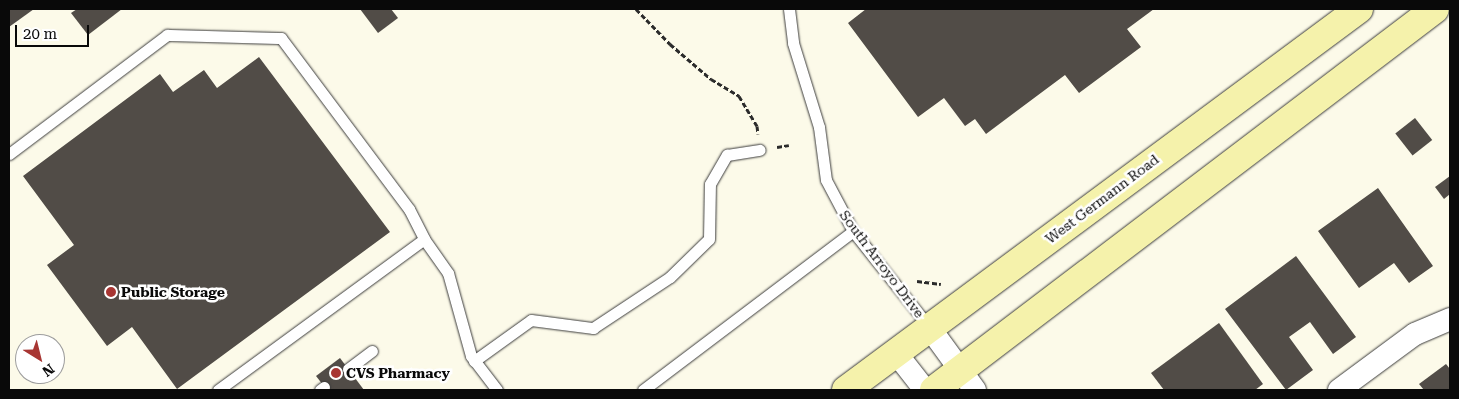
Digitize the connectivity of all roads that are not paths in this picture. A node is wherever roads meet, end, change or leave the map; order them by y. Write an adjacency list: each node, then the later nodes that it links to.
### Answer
1 (789, 9): 6 (lane, South Arroyo Drive)
2 (1359, 9): 9 (main road, West Germann Road)
3 (1435, 9): 14 (main road)
4 (760, 150): 12 (lane)
5 (9, 154): 7 (lane)
6 (853, 231): 9 (lane, South Arroyo Drive); 17 (lane)
7 (424, 239): 12 (lane); 15 (lane)
8 (1450, 318): 21 (street)
9 (929, 327): 11 (main road, West Germann Road); 14 (street, South Arroyo Drive)
10 (372, 351): 13 (lane)
11 (896, 353): 18 (main road, West Germann Road); 19 (street)
12 (474, 361): 16 (lane)
13 (348, 369)
14 (967, 380): 20 (main road)
15 (218, 390)
16 (497, 390)
17 (643, 390)
18 (846, 390)
19 (925, 390)
20 (934, 390)
21 (1339, 390)

